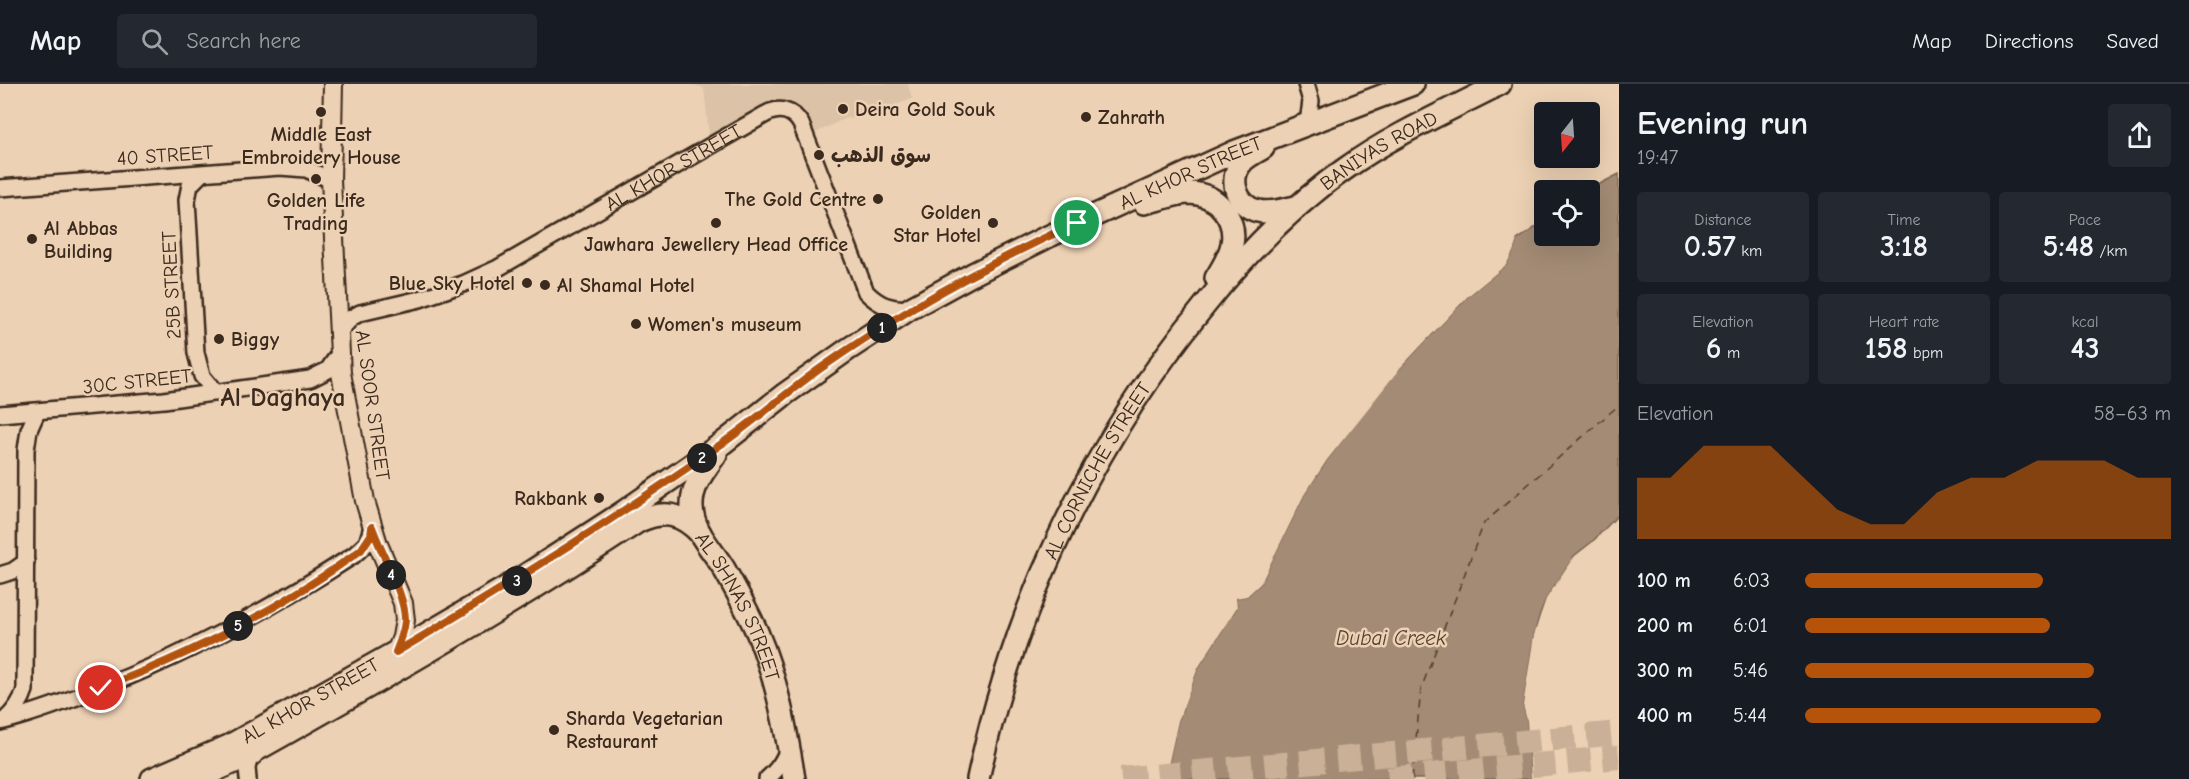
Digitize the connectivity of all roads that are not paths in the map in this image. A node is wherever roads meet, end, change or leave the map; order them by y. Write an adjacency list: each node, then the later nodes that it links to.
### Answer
1 (333, 84): 8 (street, AL SOOR STREET)
2 (1413, 84): 5 (main road, AL KHOR STREET)
3 (1500, 84): 10 (main road, BANIYAS ROAD)
4 (1308, 88): 5 (street); 6 (street)
5 (1339, 111): 6 (main road, AL KHOR STREET)
6 (1300, 126): 10 (main road); 11 (main road, AL KHOR STREET)
7 (201, 174): 8 (street, 40 STREET); 9 (street, 40 STREET); 16 (street, 25B STREET)
8 (331, 180): 14 (street, AL SOOR STREET)
9 (0, 188)
10 (1296, 207): 13 (main road, AL CORNICHE STREET)
11 (1094, 216): 12 (main road, AL KHOR STREET); 13 (main road)
12 (911, 308): 14 (street, AL KHOR STREET); 19 (main road, AL KHOR STREET)
13 (1194, 318): 33 (main road, AL CORNICHE STREET)
14 (338, 333): 15 (street, AL SOOR STREET)
15 (339, 354): 16 (street, 30C STREET); 20 (street, AL SOOR STREET)
16 (216, 393): 17 (street, 30C STREET)
17 (37, 412): 18 (street, 30C STREET); 22 (street)
18 (0, 414)
19 (723, 443): 21 (main road, AL SHNAS STREET); 24 (main road, AL KHOR STREET)
20 (372, 527): 24 (street, AL SOOR STREET); 25 (street)
21 (700, 533): 26 (main road, AL SHNAS STREET); 27 (main road, AL KHOR STREET)
22 (26, 562): 23 (street); 25 (street)
23 (0, 575)
24 (396, 652): 28 (main road, AL KHOR STREET)
25 (2, 721)
26 (789, 746): 31 (street); 32 (main road, AL SHNAS STREET)
27 (250, 753): 29 (main road); 30 (street)
28 (152, 779)
29 (193, 779)
30 (248, 779)
31 (767, 779)
32 (794, 779)
33 (978, 779)

